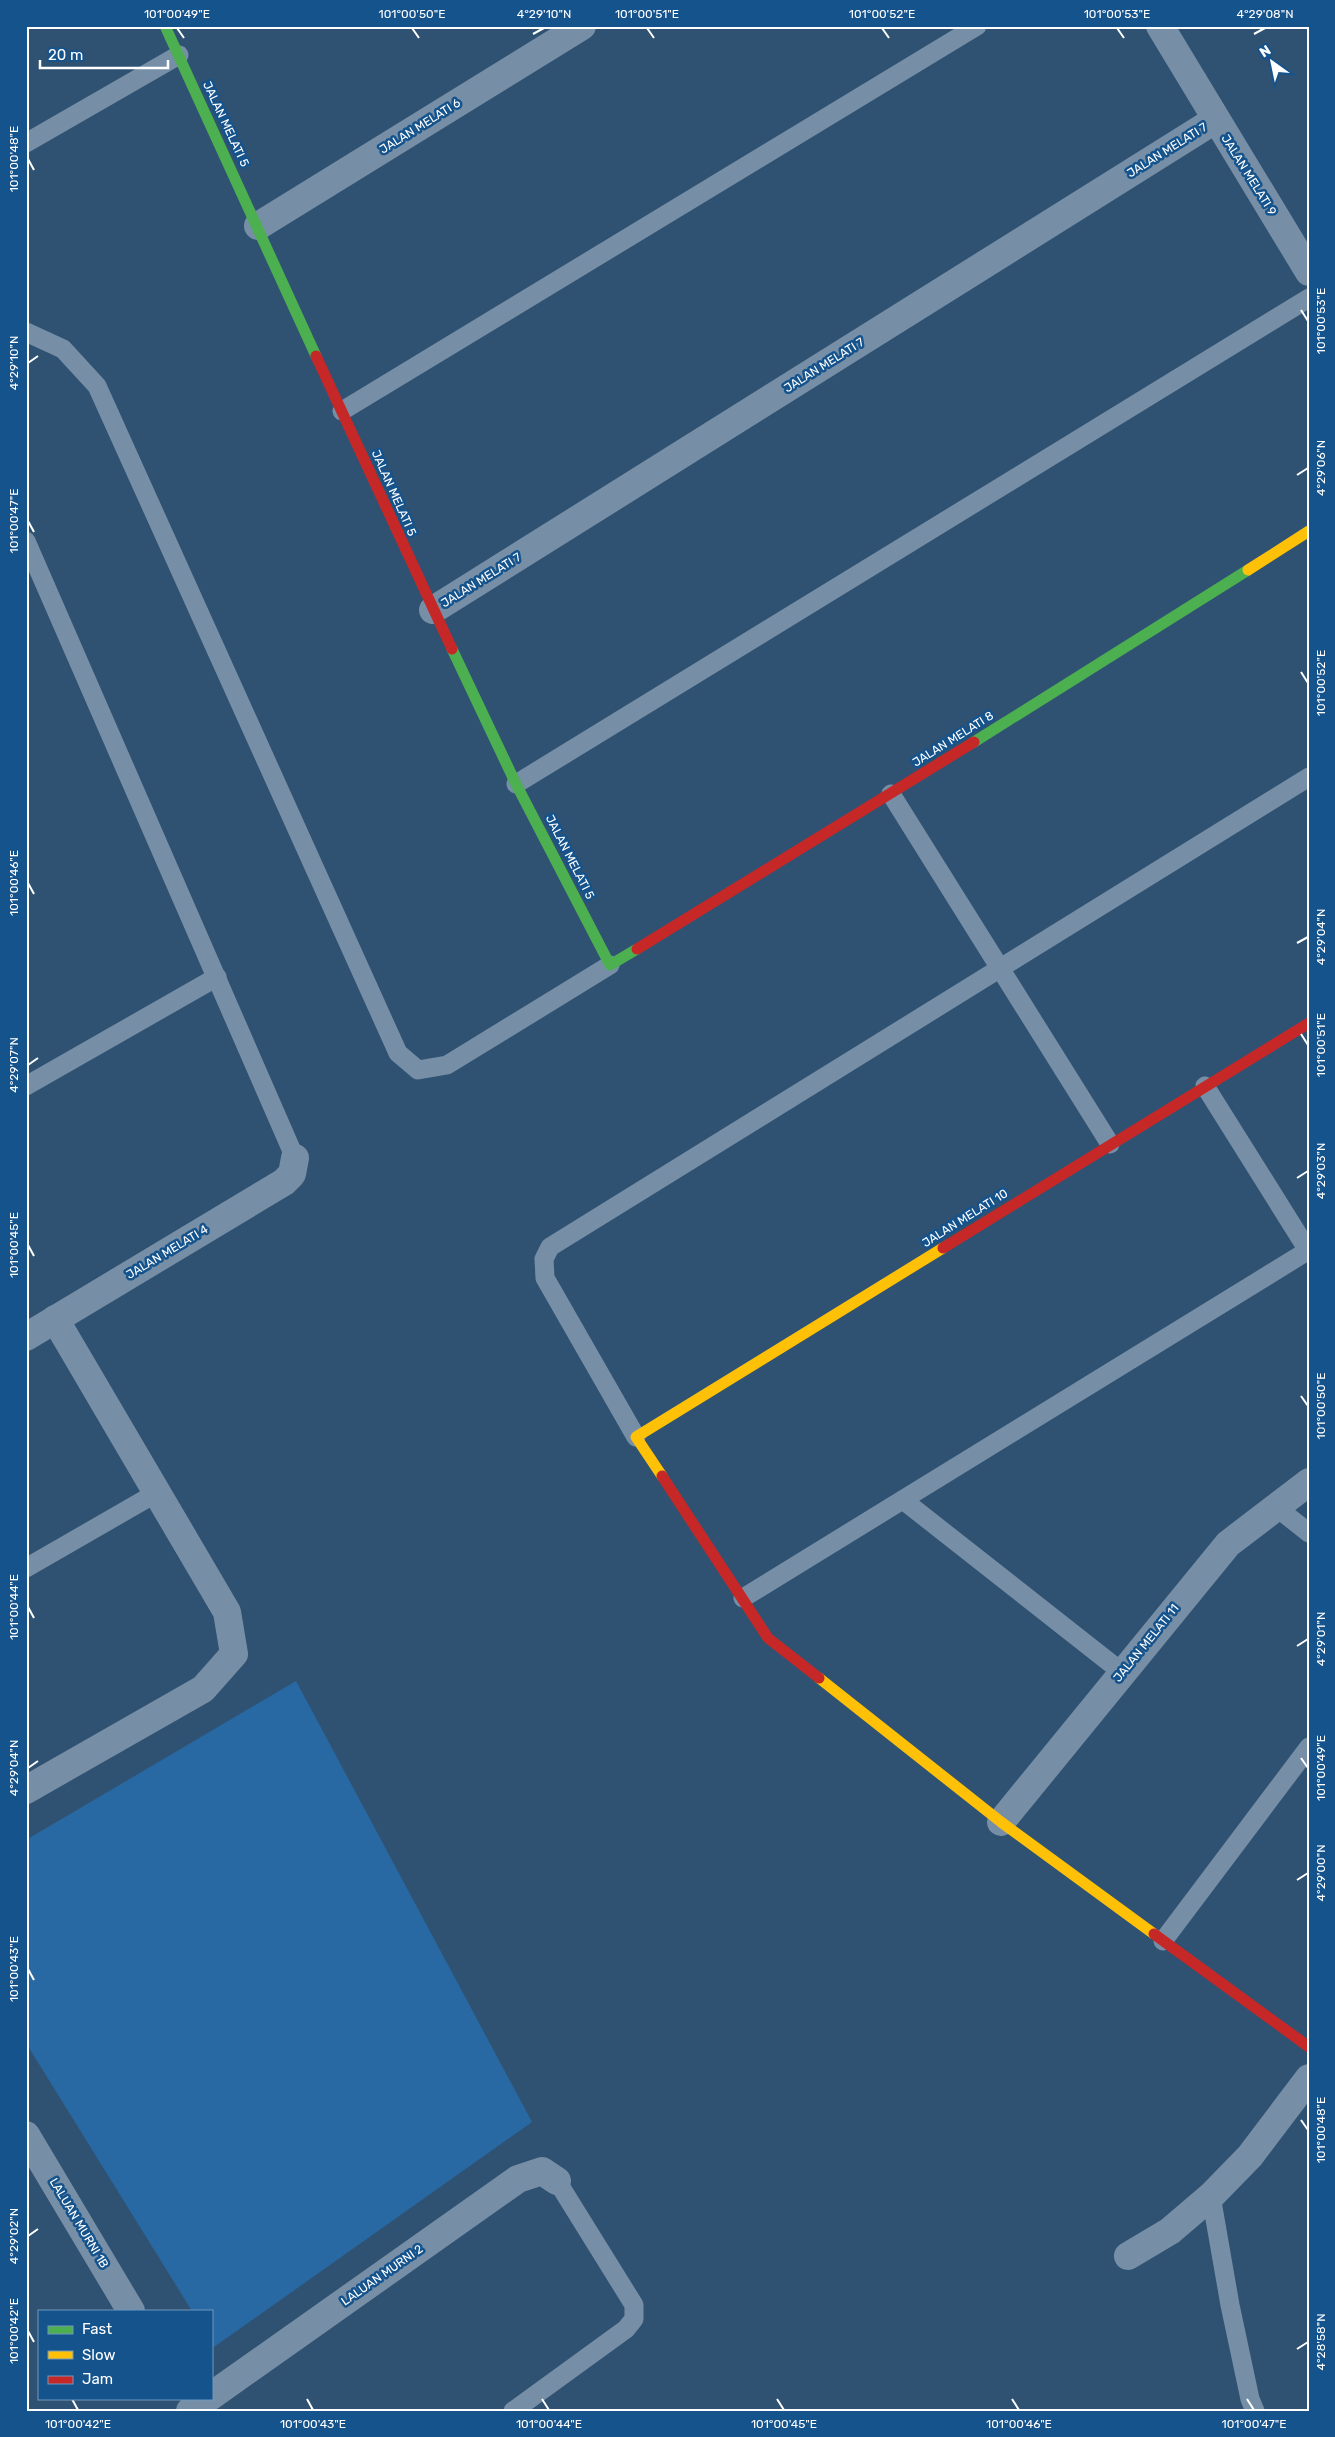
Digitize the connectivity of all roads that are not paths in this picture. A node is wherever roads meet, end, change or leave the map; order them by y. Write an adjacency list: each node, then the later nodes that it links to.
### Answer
1 (165, 26): 5 (street, JALAN MELATI 5)
2 (582, 26): 8 (street, JALAN MELATI 6)
3 (977, 26): 12 (lane)
4 (1160, 26): 6 (street, JALAN MELATI 9)
5 (179, 55): 7 (lane); 8 (street, JALAN MELATI 5)
6 (1215, 120): 9 (street, JALAN MELATI 9); 15 (street, JALAN MELATI 7)
7 (26, 143)
8 (258, 226): 12 (street, JALAN MELATI 5)
9 (1309, 272)
10 (1309, 298): 17 (lane)
11 (26, 332): 19 (lane)
12 (342, 411): 15 (street, JALAN MELATI 5)
13 (1309, 531): 18 (street, JALAN MELATI 8)
14 (26, 541): 21 (lane)
15 (433, 610): 17 (street, JALAN MELATI 5)
16 (1309, 777): 20 (lane)
17 (516, 784): 19 (street, JALAN MELATI 5)
18 (891, 794): 19 (street, JALAN MELATI 8); 20 (lane)
19 (610, 965)
20 (999, 969): 25 (lane); 30 (lane)
21 (217, 977): 23 (lane); 26 (lane)
22 (1309, 1022): 24 (street, JALAN MELATI 10)
23 (26, 1086)
24 (1205, 1086): 25 (street, JALAN MELATI 10); 27 (lane)
25 (1110, 1144): 30 (street, JALAN MELATI 10)
26 (295, 1158): 28 (street, JALAN MELATI 4)
27 (1308, 1251): 33 (lane)
28 (55, 1319): 29 (street, JALAN MELATI 4); 32 (street)
29 (26, 1337)
30 (636, 1438): 37 (street)
31 (1309, 1482): 34 (street, JALAN MELATI 11)
32 (158, 1492): 36 (lane); 40 (street)
33 (904, 1500): 37 (lane); 38 (lane)
34 (1276, 1507): 35 (lane); 38 (street, JALAN MELATI 11)
35 (1309, 1533)
36 (26, 1568)
37 (743, 1598): 41 (street)
38 (1122, 1673): 41 (street, JALAN MELATI 11)
39 (1309, 1747): 42 (lane)
40 (26, 1790)
41 (1001, 1822): 42 (street)
42 (1163, 1941): 43 (street)
43 (1309, 2047)
44 (1309, 2078): 47 (street)
45 (26, 2134): 49 (street, LALUAN MURNI 1B)
46 (556, 2181): 50 (street, LALUAN MURNI 2); 53 (lane)
47 (1211, 2196): 48 (street); 54 (lane)
48 (1128, 2256)
49 (131, 2310)
50 (212, 2395)
51 (205, 2400): 52 (street)
52 (190, 2410)
53 (513, 2411)
54 (1255, 2411)

